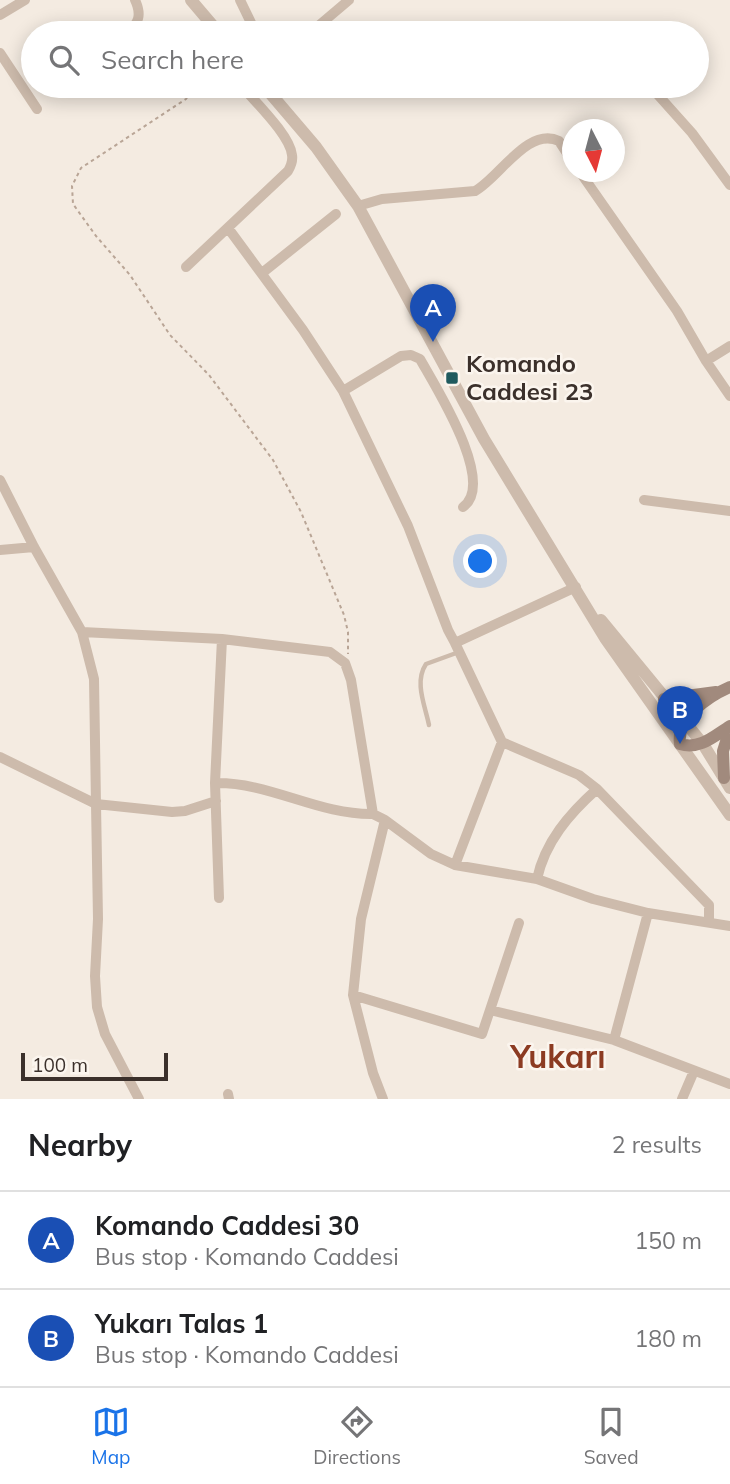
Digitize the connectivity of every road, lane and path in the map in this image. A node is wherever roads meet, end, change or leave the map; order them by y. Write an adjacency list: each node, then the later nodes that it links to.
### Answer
1 (25, 0): 6 (street)
2 (135, 0): 7 (street)
3 (191, 0): 8 (street)
4 (240, 0): 9 (street)
5 (349, 0): 10 (street)
6 (0, 16)
7 (138, 21)
8 (209, 21)
9 (250, 21)
10 (324, 21)
11 (0, 53): 12 (street)
12 (21, 85)
13 (30, 98): 18 (street)
14 (187, 98): 41 (path)
15 (252, 98): 24 (street)
16 (274, 98): 22 (street)
17 (661, 98): 20 (street)
18 (37, 109)
19 (562, 146): 22 (street)
20 (729, 181)
21 (587, 182): 28 (street)
22 (358, 206): 37 (street)
23 (336, 214): 26 (street)
24 (228, 228): 25 (street); 26 (street)
25 (186, 267)
26 (262, 273): 29 (street)
27 (730, 346): 28 (street)
28 (706, 361): 30 (street)
29 (343, 391): 33 (street); 40 (street)
30 (730, 396)
31 (0, 480): 35 (street)
32 (644, 500): 34 (street)
33 (463, 507)
34 (730, 511)
35 (34, 547): 36 (street); 38 (street)
36 (0, 550)
37 (579, 592): 40 (street); 44 (street); 49 (street)
38 (82, 632): 39 (street); 56 (street)
39 (222, 639): 41 (street); 52 (street)
40 (458, 648): 46 (lane); 48 (street)
41 (345, 663): 57 (street)
42 (730, 687): 43 (main road)
43 (717, 692): 44 (main road); 45 (main road)
44 (664, 699): 45 (street)
45 (685, 721): 49 (main road); 50 (street)
46 (429, 725)
47 (730, 728): 50 (main road); 53 (main road)
48 (502, 742): 54 (street); 60 (street)
49 (681, 744): 50 (main road); 58 (street)
50 (703, 744): 53 (street)
51 (0, 757): 56 (street)
52 (215, 783): 55 (street); 57 (street)
53 (727, 783)
54 (597, 789): 61 (street); 64 (street)
55 (216, 801): 56 (street); 62 (street)
56 (96, 804): 72 (street)
57 (373, 814): 59 (street)
58 (730, 815)
59 (386, 820): 60 (street); 67 (street)
60 (455, 865): 61 (street)
61 (537, 879): 63 (street)
62 (219, 898)
63 (648, 914): 64 (street); 69 (street)
64 (709, 921): 66 (street)
65 (519, 923): 68 (street)
66 (730, 926)
67 (353, 995): 68 (street); 73 (street)
68 (490, 1010): 69 (street)
69 (614, 1040): 70 (street)
70 (694, 1071): 71 (street); 74 (street)
71 (730, 1084)
72 (139, 1099)
73 (383, 1099)
74 (682, 1099)

